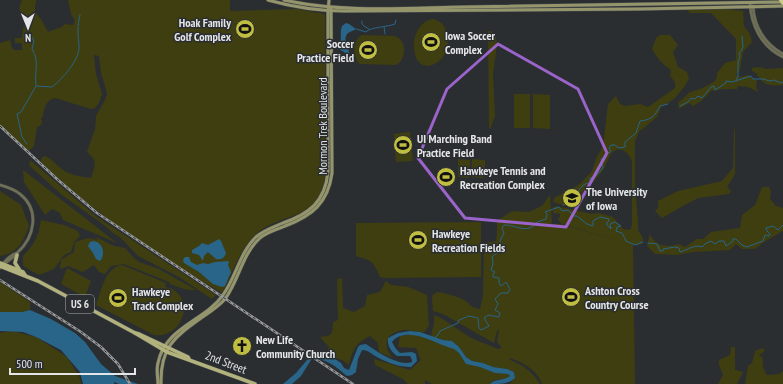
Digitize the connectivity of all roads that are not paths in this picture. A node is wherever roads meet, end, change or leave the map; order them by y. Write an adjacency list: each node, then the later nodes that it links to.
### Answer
1 (268, 0): 7 (main road)
2 (284, 0): 7 (main road)
3 (329, 1): 7 (main road, Mormon Trek Boulevard)
4 (783, 2): 5 (main road)
5 (752, 5): 6 (main road); 7 (main road); 9 (main road); 10 (street); 11 (street)
6 (783, 6)
7 (329, 9): 9 (main road); 17 (main road, Mormon Trek Boulevard)
8 (406, 10): 9 (main road)
9 (391, 12)
10 (783, 54)
11 (783, 57)
12 (0, 185): 13 (street)
13 (17, 254): 14 (street); 15 (main road)
14 (1, 265): 15 (main road, US 6); 16 (main road, US 6)
15 (21, 272): 16 (main road, US 6)
16 (25, 275): 17 (main road, 2nd Street / US 6)
17 (166, 349): 18 (main road); 19 (main road, 2nd Street / US 6)
18 (159, 384)
19 (256, 384)

